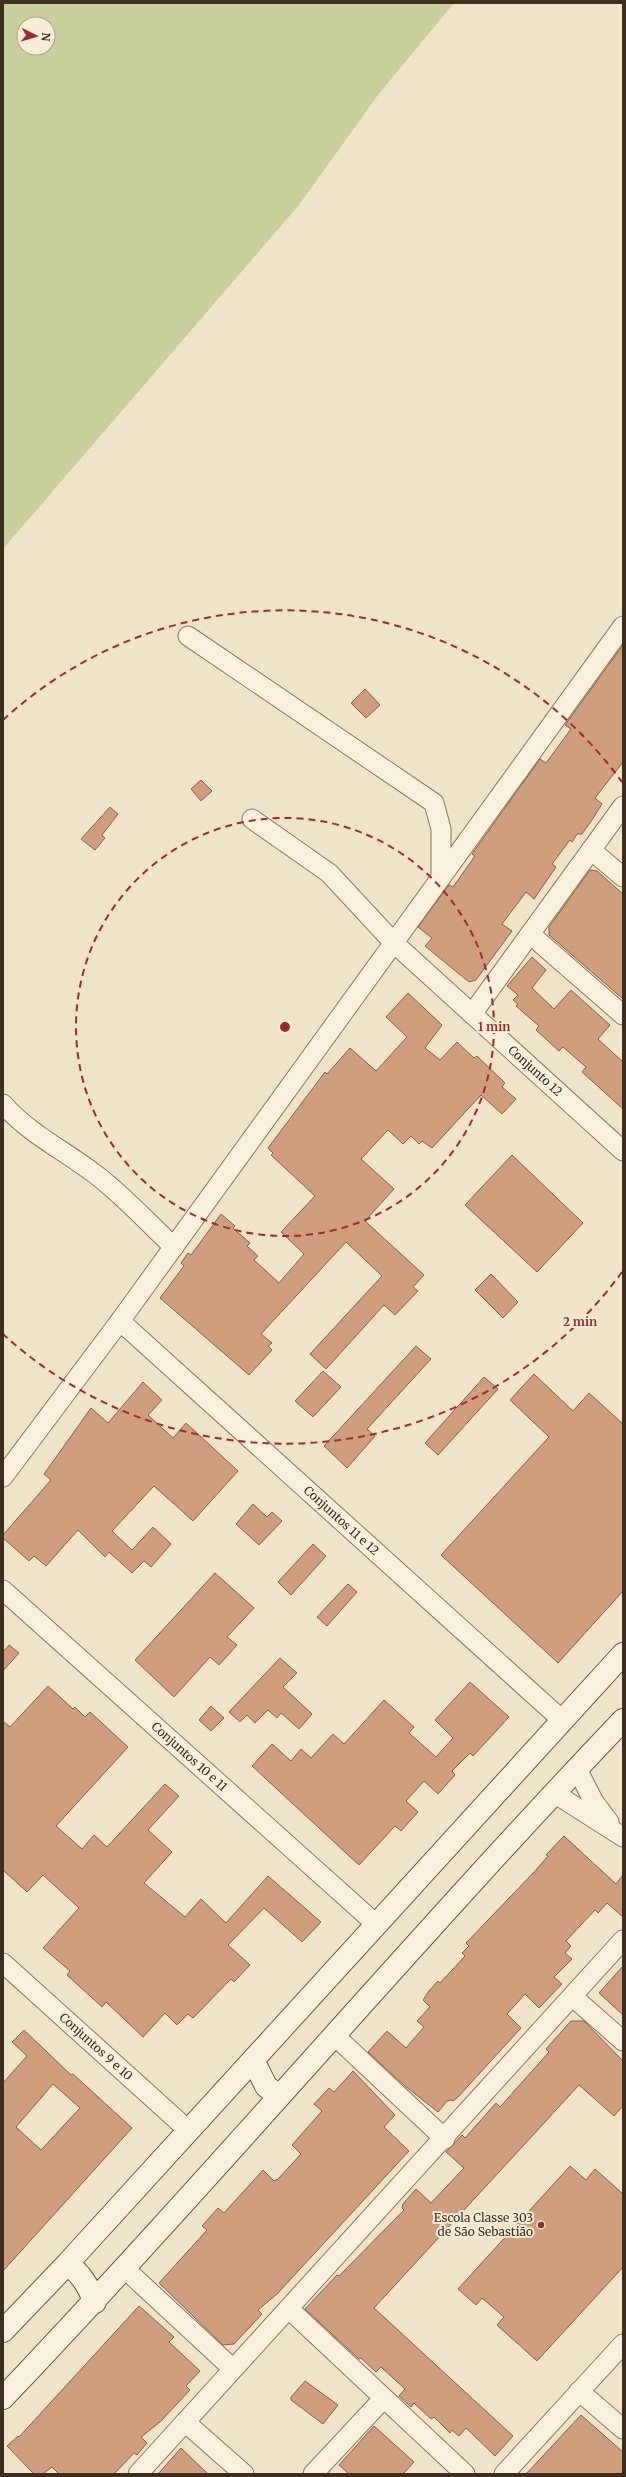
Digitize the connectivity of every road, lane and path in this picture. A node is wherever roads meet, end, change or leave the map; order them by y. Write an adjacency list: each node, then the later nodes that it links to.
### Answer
1 (623, 626): 6 (street)
2 (188, 636): 6 (street)
3 (623, 806): 5 (street)
4 (252, 820): 9 (street, Conjunto 12)
5 (591, 850): 7 (street); 8 (street)
6 (442, 877): 9 (street)
7 (623, 877)
8 (530, 934): 10 (street); 11 (street)
9 (394, 943): 10 (street, Conjunto 12); 14 (street)
10 (472, 1014): 13 (street, Conjunto 12)
11 (623, 1015)
12 (3, 1104): 14 (street)
13 (623, 1151)
14 (174, 1247): 15 (street)
15 (120, 1320): 16 (street); 19 (street, Conjuntos 11 e 12)
16 (3, 1477)
17 (3, 1590): 24 (street, Conjuntos 10 e 11)
18 (623, 1654): 19 (street)
19 (562, 1720): 24 (street)
20 (623, 1720): 21 (street)
21 (576, 1769): 22 (street); 23 (street)
22 (554, 1793): 23 (street); 28 (street)
23 (620, 1834)
24 (376, 1924): 30 (street)
25 (623, 1940): 27 (street)
26 (3, 1963): 32 (street, Conjuntos 9 e 10)
27 (572, 1997): 29 (street); 33 (street)
28 (334, 2035): 31 (street); 33 (street)
29 (623, 2041)
30 (253, 2060): 31 (street); 32 (street)
31 (278, 2096): 35 (street)
32 (188, 2130): 34 (street)
33 (445, 2139): 37 (street)
34 (67, 2264): 36 (street); 38 (street)
35 (124, 2268): 36 (street); 40 (street)
36 (95, 2302): 42 (street)
37 (289, 2309): 40 (street); 43 (street)
38 (3, 2331)
39 (623, 2344): 41 (street)
40 (232, 2368): 44 (street)
41 (579, 2391): 45 (street); 50 (street)
42 (3, 2398)
43 (383, 2399): 48 (street); 49 (street)
44 (185, 2422): 46 (street); 47 (street)
45 (623, 2429)
46 (138, 2474)
47 (244, 2474)
48 (312, 2474)
49 (465, 2474)
50 (504, 2474)

